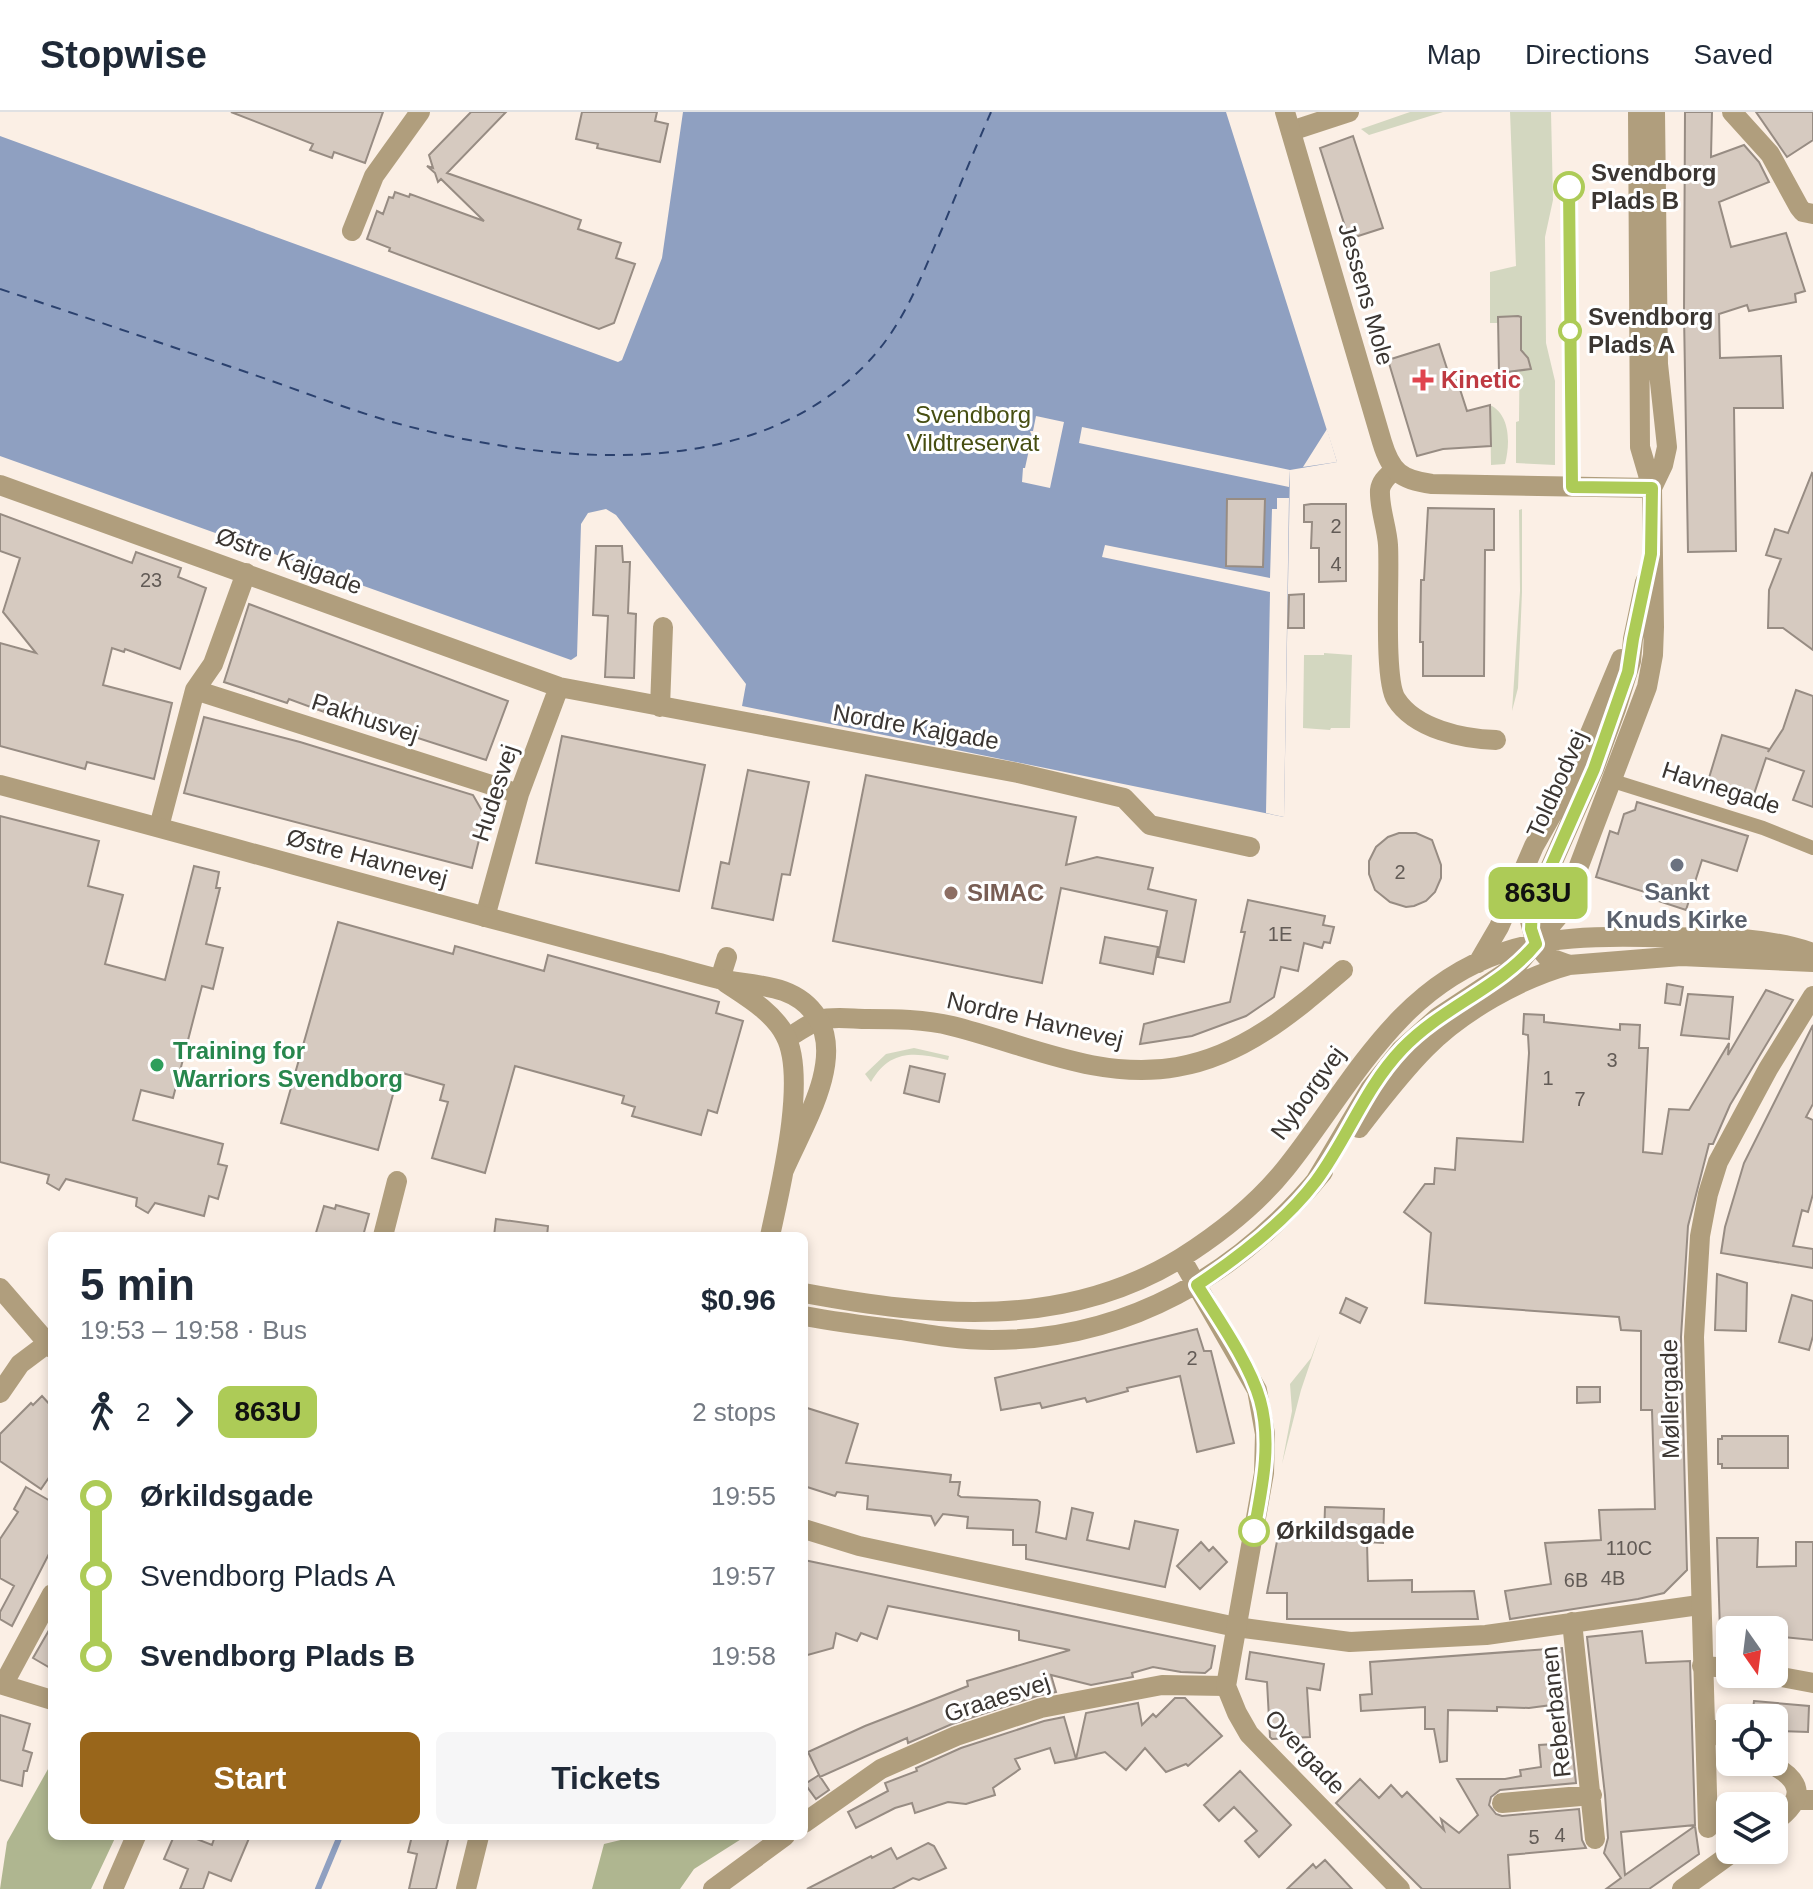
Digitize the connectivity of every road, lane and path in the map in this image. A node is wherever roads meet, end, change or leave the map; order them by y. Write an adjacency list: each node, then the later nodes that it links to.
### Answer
1 (420, 112): 8 (street)
2 (1349, 112): 6 (street, Jessens Mole)
3 (1638, 112): 11 (street, Toldbodvej)
4 (1655, 112): 11 (street, Toldbodvej)
5 (1732, 112): 7 (street)
6 (1288, 122): 9 (street, Jessens Mole)
7 (1813, 214)
8 (352, 231)
9 (1394, 470): 11 (street); 19 (street)
10 (0, 485): 13 (street, Østre Kajgade)
11 (1652, 488): 12 (street, Toldbodvej)
12 (1651, 554): 15 (street, Toldbodvej); 20 (street, Toldbodvej)
13 (246, 573): 16 (street, Østre Kajgade); 17 (street)
14 (663, 627): 18 (street)
15 (1633, 639): 29 (street, Toldbodvej); 33 (street, Toldbodvej)
16 (559, 687): 18 (street, Nordre Kajgade); 22 (street, Hudesvej)
17 (195, 690): 22 (street, Pakhusvej); 23 (street)
18 (660, 707): 24 (street, Nordre Kajgade)
19 (1496, 740)
20 (1613, 781): 25 (street, Havnegade); 26 (street, Toldbodvej)
21 (0, 785): 23 (street, Østre Havnevej)
22 (519, 794): 27 (street, Hudesvej)
23 (159, 827): 27 (street, Østre Havnevej)
24 (1250, 847)
25 (1813, 848)
26 (1567, 901): 28 (street, Toldbodvej); 29 (street, Toldbodvej)
27 (485, 917): 36 (street, Østre Havnevej)
28 (1568, 939): 29 (street); 30 (street)
29 (1536, 944): 33 (street, Nyborgvej); 34 (street); 41 (street, Nyborgvej)
30 (1813, 953)
31 (727, 957): 36 (street)
32 (1813, 962): 34 (street, Nyborgvej)
33 (1478, 963): 45 (street, Nyborgvej)
34 (1569, 965): 41 (street, Nyborgvej)
35 (1343, 970): 38 (street, Nordre Havnevej)
36 (720, 979): 38 (street, Østre Havnevej); 39 (street, Østre Havnevej)
37 (1813, 996): 55 (street, Møllergade)
38 (819, 1020): 39 (street, Nordre Havnevej); 40 (street)
39 (787, 1038): 40 (street)
40 (784, 1170): 44 (street)
41 (1316, 1180): 46 (street, Nyborgvej)
42 (397, 1181): 43 (street)
43 (384, 1232)
44 (771, 1232)
45 (1181, 1258): 46 (street); 48 (street, Nyborgvej)
46 (1197, 1285): 49 (street, Nyborgvej); 57 (street)
47 (0, 1288): 50 (street)
48 (808, 1294)
49 (808, 1317)
50 (48, 1343)
51 (48, 1346): 52 (street)
52 (0, 1393)
53 (808, 1530): 57 (street)
54 (48, 1601): 62 (street)
55 (1699, 1605): 56 (street); 58 (street, Møllergade)
56 (1572, 1622): 57 (street); 68 (street, Reberbanen)
57 (1236, 1627): 63 (street)
58 (1702, 1666): 59 (street); 65 (street, Møllergade)
59 (1716, 1667)
60 (1788, 1678): 61 (street)
61 (1813, 1683)
62 (1, 1684): 64 (street)
63 (1226, 1686): 72 (street, Graaesvej); 82 (street, Overgade)
64 (48, 1699)
65 (1705, 1724): 66 (street); 73 (street, Møllergade)
66 (1716, 1733)
67 (1788, 1775): 69 (street)
68 (1592, 1795): 70 (street, Reberbanen); 74 (street, Reberbanen)
69 (1805, 1800): 71 (street)
70 (1502, 1803)
71 (1788, 1810)
72 (808, 1820)
73 (1708, 1828)
74 (1595, 1839)
75 (134, 1840): 79 (street)
76 (478, 1840): 80 (street)
77 (780, 1840): 81 (street)
78 (1717, 1864): 83 (street)
79 (113, 1889)
80 (466, 1889)
81 (713, 1889)
82 (1400, 1889)
83 (1682, 1889)

